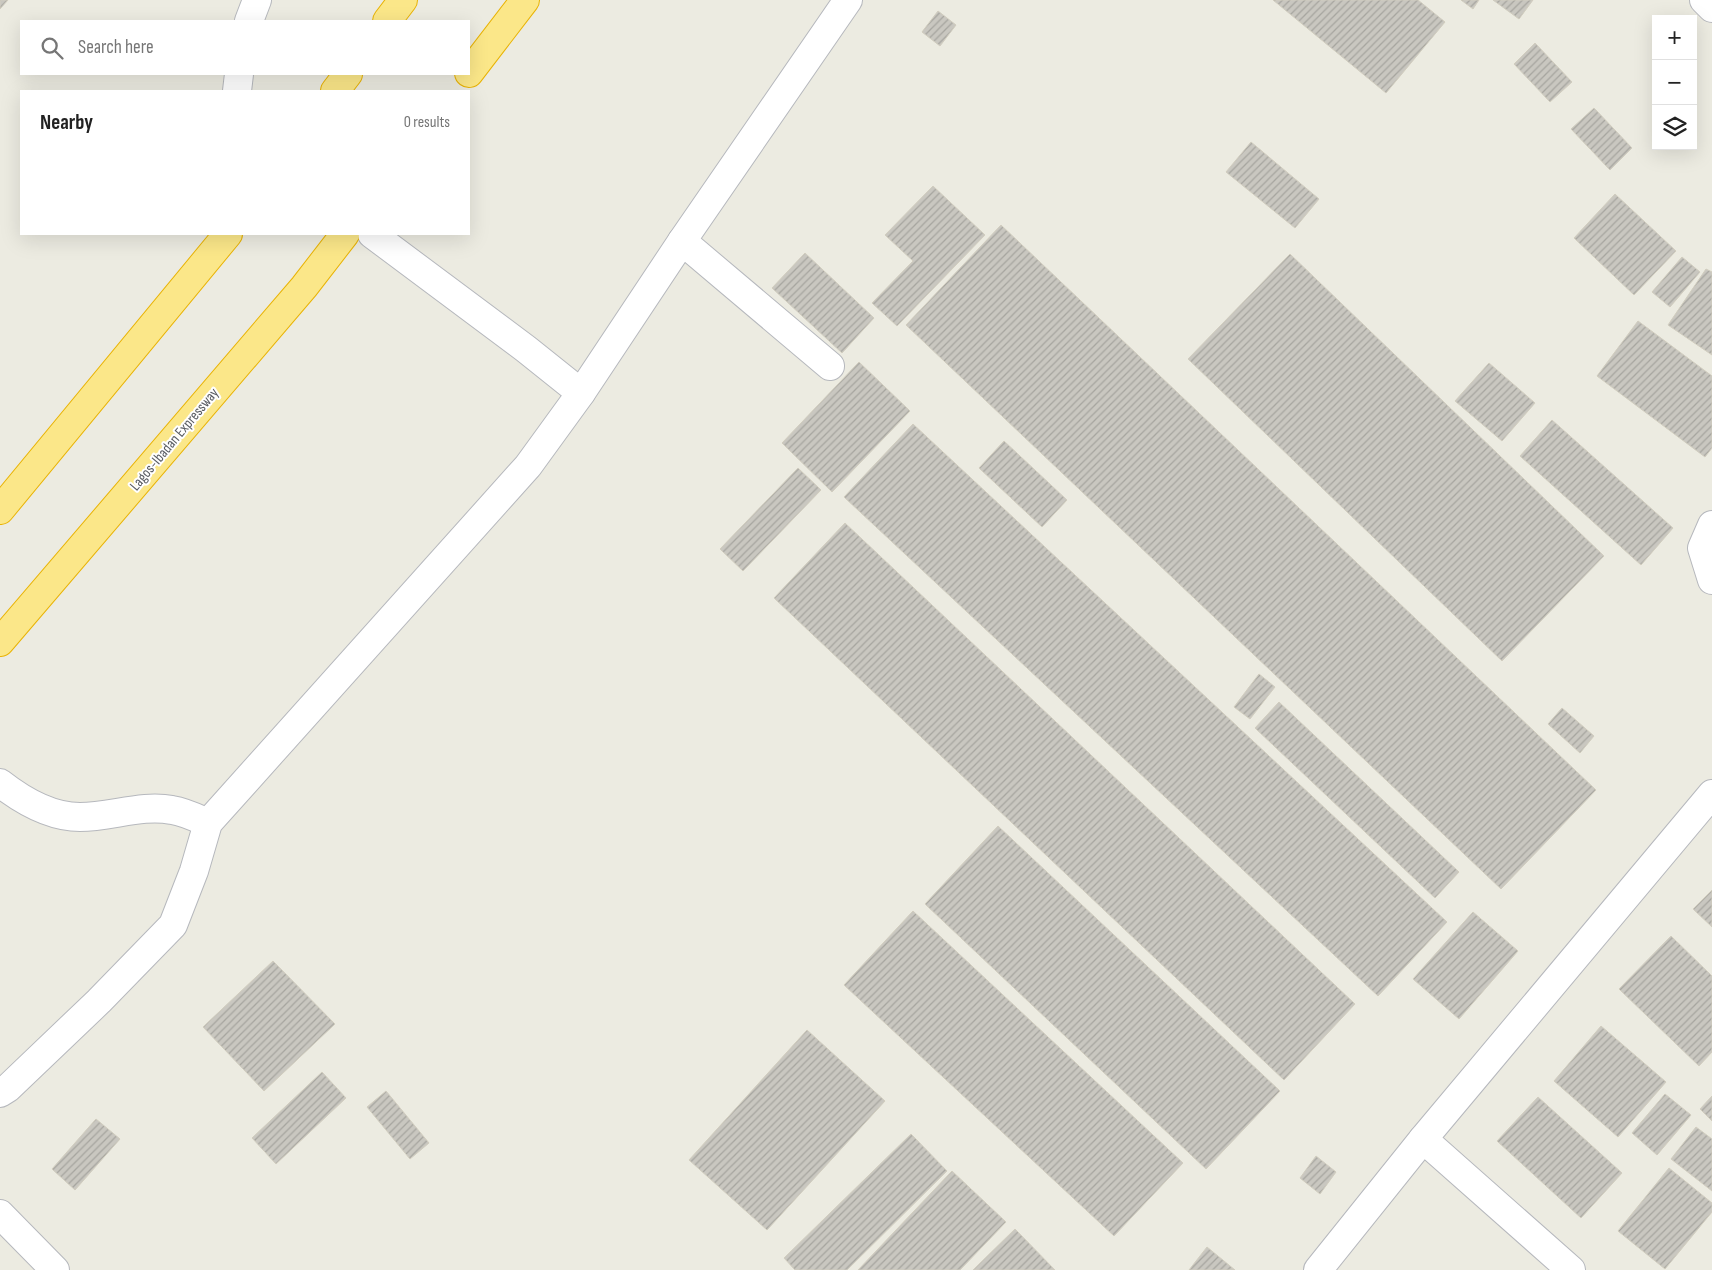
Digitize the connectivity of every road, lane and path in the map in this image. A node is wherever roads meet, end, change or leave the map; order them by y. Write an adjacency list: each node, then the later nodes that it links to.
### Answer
1 (257, 0): 7 (street)
2 (403, 0): 8 (highway)
3 (525, 0): 9 (highway)
4 (848, 0): 19 (street)
5 (1704, 0): 6 (street)
6 (1712, 8)
7 (249, 20)
8 (388, 20)
9 (470, 73)
10 (239, 75): 13 (street)
11 (347, 75): 14 (highway)
12 (468, 75): 15 (highway)
13 (237, 90)
14 (336, 90)
15 (456, 90)
16 (227, 235): 22 (highway)
17 (344, 235): 25 (highway, Lagos-Ibadan Expressway)
18 (373, 235): 21 (street)
19 (682, 241): 20 (street); 21 (street)
20 (830, 366)
21 (581, 393): 28 (street)
22 (0, 510)
23 (1712, 526): 24 (street)
24 (1712, 580)
25 (0, 642)
26 (0, 782): 28 (street)
27 (1712, 794): 30 (street)
28 (208, 823): 29 (street)
29 (0, 1093)
30 (1423, 1139): 33 (street); 34 (street)
31 (0, 1214): 32 (street)
32 (55, 1270)
33 (1318, 1270)
34 (1571, 1270)

